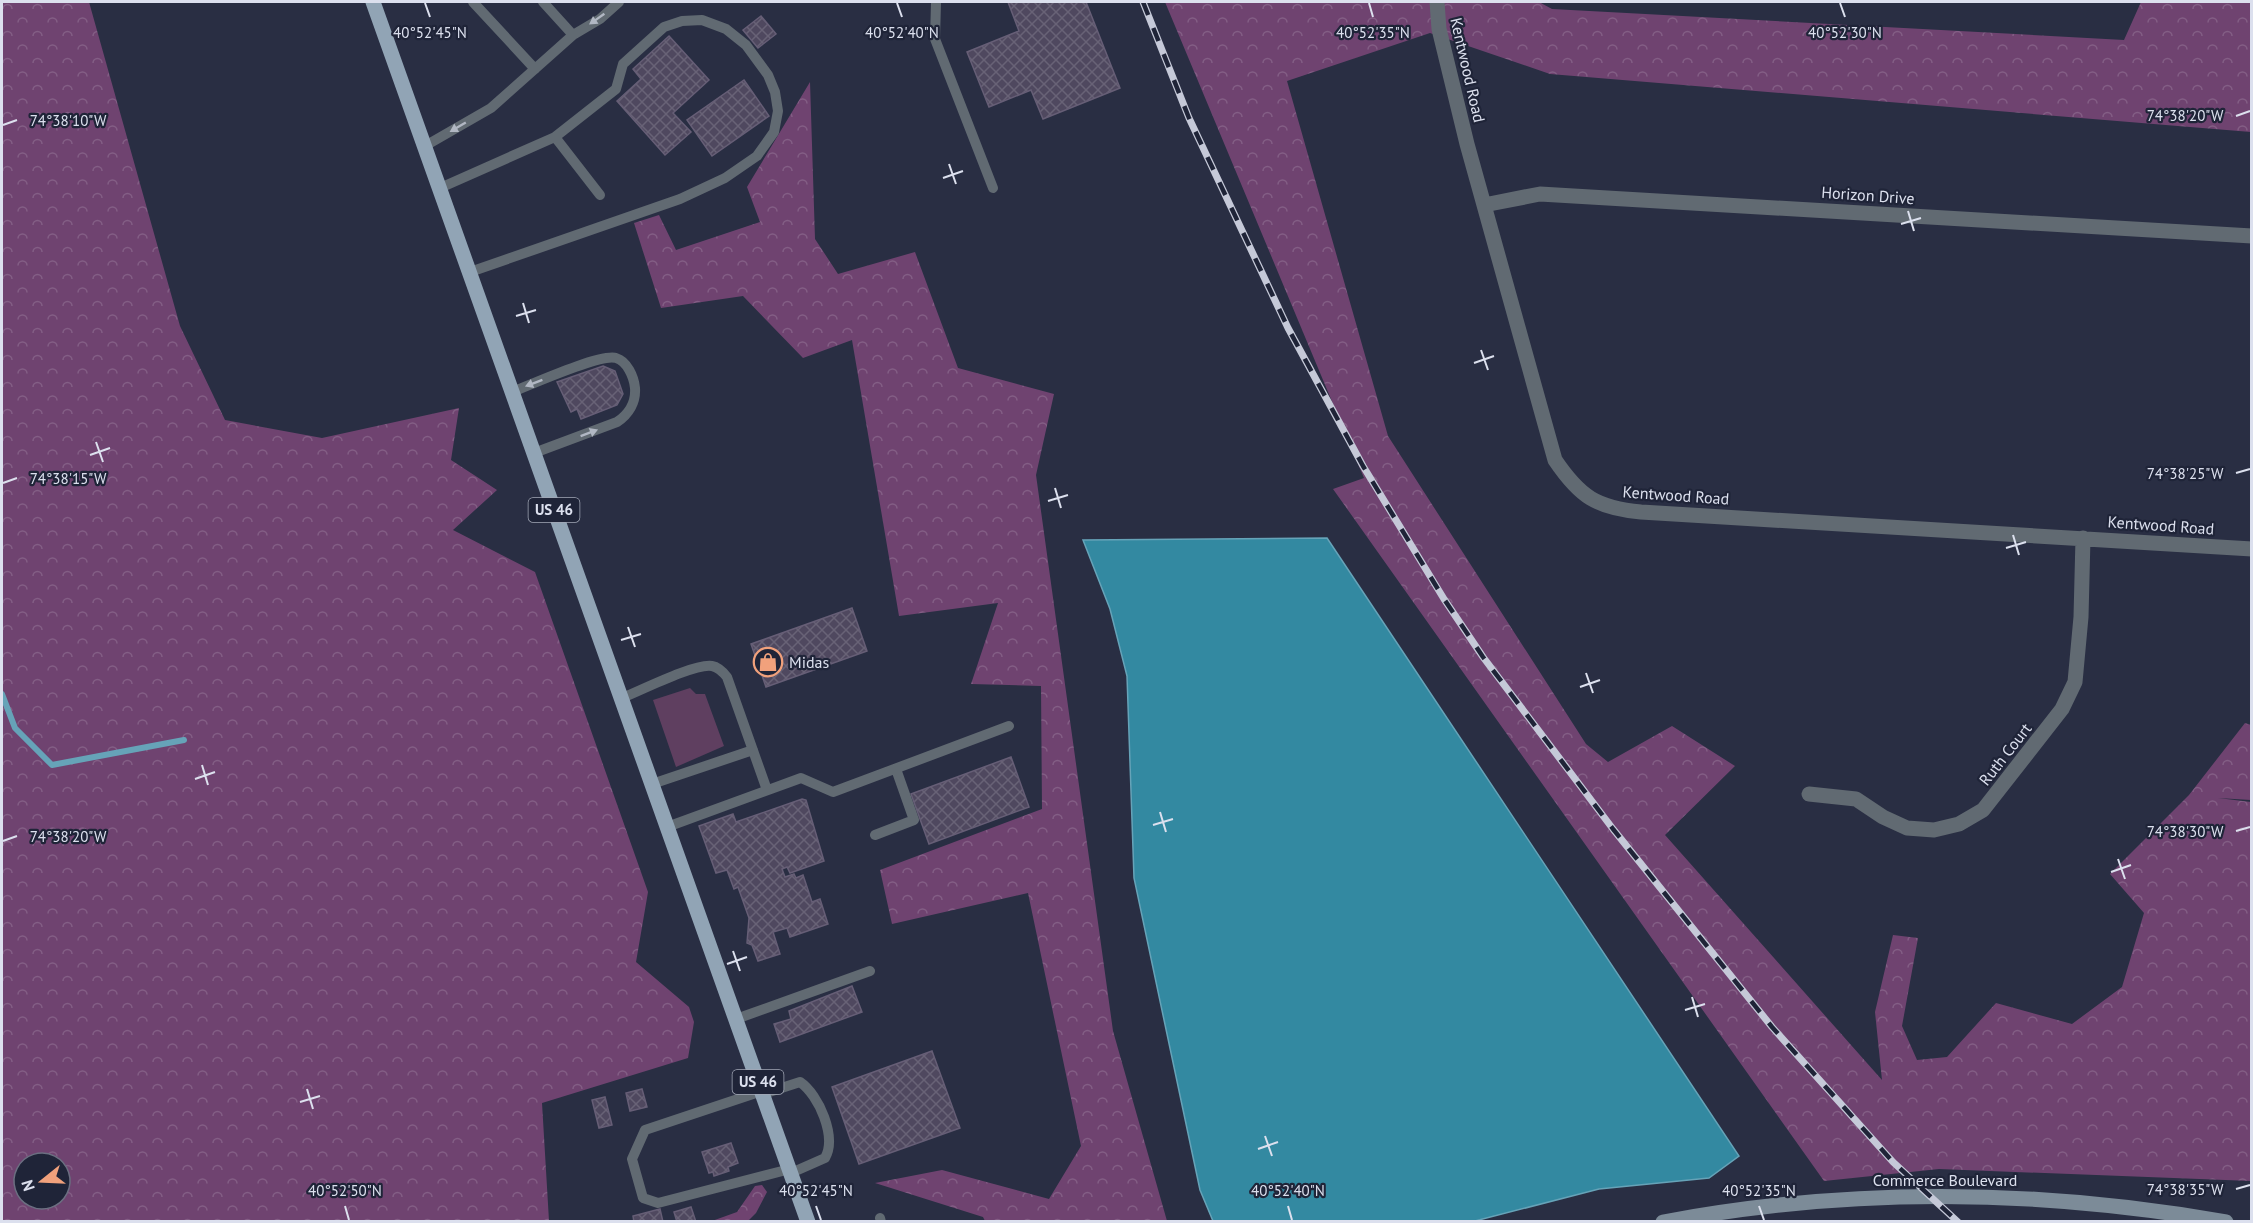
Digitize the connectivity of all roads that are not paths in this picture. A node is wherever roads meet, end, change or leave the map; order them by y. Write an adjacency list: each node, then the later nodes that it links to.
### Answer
1 (373, 2): 10 (main road, US 46)
2 (472, 2): 8 (lane)
3 (543, 2): 7 (lane)
4 (619, 2): 7 (lane, one-way to 7)
5 (936, 2): 12 (lane)
6 (1437, 2): 14 (street, Kentwood Road)
7 (573, 34): 8 (lane)
8 (535, 69): 10 (lane, one-way to 10)
9 (555, 137): 11 (lane); 13 (lane); 16 (lane)
10 (425, 146): 11 (main road, US 46)
11 (440, 188): 16 (main road, US 46)
12 (993, 188)
13 (600, 195)
14 (1484, 205): 15 (street, Horizon Drive); 19 (street, Kentwood Road)
15 (2252, 236)
16 (470, 272): 17 (main road, US 46)
17 (512, 392): 18 (main road, US 46); 18 (lane, one-way to 17)
18 (534, 453): 21 (main road, US 46)
19 (2083, 538): 20 (street, Kentwood Road); 27 (street, Ruth Court)
20 (2252, 549)
21 (622, 698): 23 (lane); 25 (main road, US 46)
22 (1009, 726): 24 (lane)
23 (753, 750): 25 (lane); 26 (lane)
24 (896, 769): 26 (lane); 29 (lane)
25 (652, 784): 28 (main road, US 46)
26 (767, 790): 28 (lane)
27 (1809, 794)
28 (667, 827): 31 (main road, US 46)
29 (875, 835)
30 (870, 971): 31 (lane)
31 (736, 1019): 32 (main road, US 46)
32 (762, 1093): 33 (main road, US 46); 33 (lane); 33 (lane)
33 (790, 1171): 34 (main road, US 46)
34 (808, 1221)
35 (1663, 1221): 36 (main road, Commerce Boulevard)
36 (2226, 1221)

